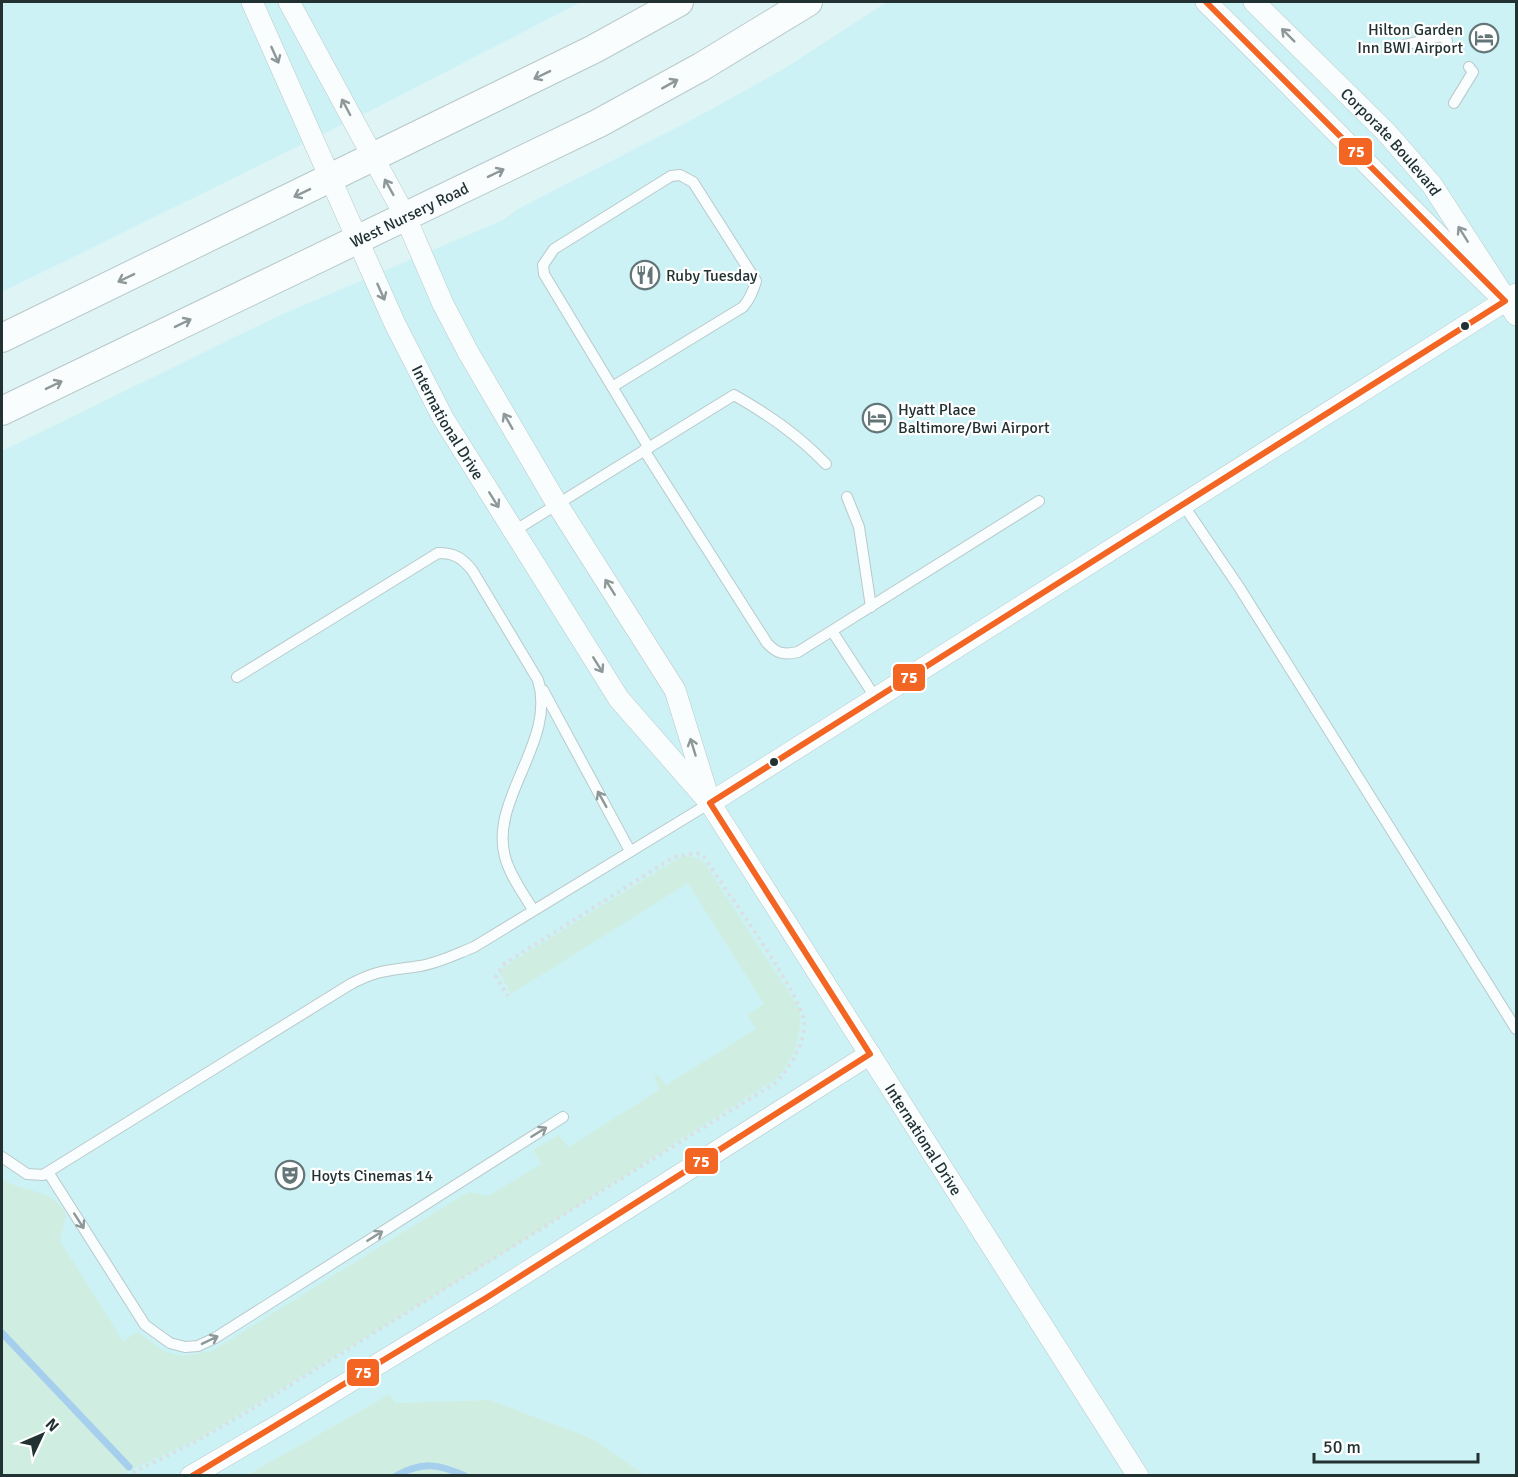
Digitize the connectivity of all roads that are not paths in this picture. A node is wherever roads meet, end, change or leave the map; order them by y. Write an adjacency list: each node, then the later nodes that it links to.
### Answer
1 (252, 2): 12 (street, International Drive, one-way to 12)
2 (289, 2): 11 (street, International Drive, one-way to 2)
3 (679, 2): 11 (main road, one-way to 11)
4 (808, 2): 13 (main road, West Nursery Road, one-way to 4)
5 (1206, 2): 15 (street, Corporate Boulevard)
6 (1254, 2): 15 (street, Corporate Boulevard, one-way to 6)
7 (1447, 41): 8 (lane)
8 (1404, 45)
9 (1469, 67): 10 (lane)
10 (1454, 103)
11 (373, 159): 12 (main road); 13 (street, International Drive, one-way to 11)
12 (329, 180): 14 (street, International Drive); 16 (main road, one-way to 16)
13 (405, 216): 14 (main road, West Nursery Road); 24 (street, International Drive, one-way to 13)
14 (357, 238): 18 (main road, West Nursery Road, one-way to 14); 25 (street, International Drive, one-way to 25)
15 (1513, 303): 23 (street)
16 (2, 338)
17 (612, 387): 17 (lane); 19 (lane)
18 (2, 411)
19 (646, 449): 20 (lane); 24 (lane); 27 (lane)
20 (826, 464)
21 (847, 497): 26 (lane)
22 (1039, 501): 26 (lane)
23 (1181, 503): 30 (street); 34 (lane)
24 (557, 504): 25 (lane); 31 (street, International Drive, one-way to 24)
25 (514, 531): 31 (street, International Drive, one-way to 31)
26 (871, 607): 27 (lane)
27 (832, 631): 30 (lane)
28 (237, 677): 29 (lane)
29 (538, 680): 32 (lane, one-way to 29); 33 (lane)
30 (875, 698): 31 (street)
31 (710, 802): 32 (lane); 35 (street, International Drive)
32 (630, 851): 33 (lane)
33 (533, 910): 38 (lane)
34 (1516, 1029)
35 (870, 1054): 39 (street); 40 (street, International Drive)
36 (563, 1117): 38 (lane, one-way to 36)
37 (2, 1157): 38 (lane)
38 (48, 1172)
39 (191, 1476)
40 (1138, 1476)

